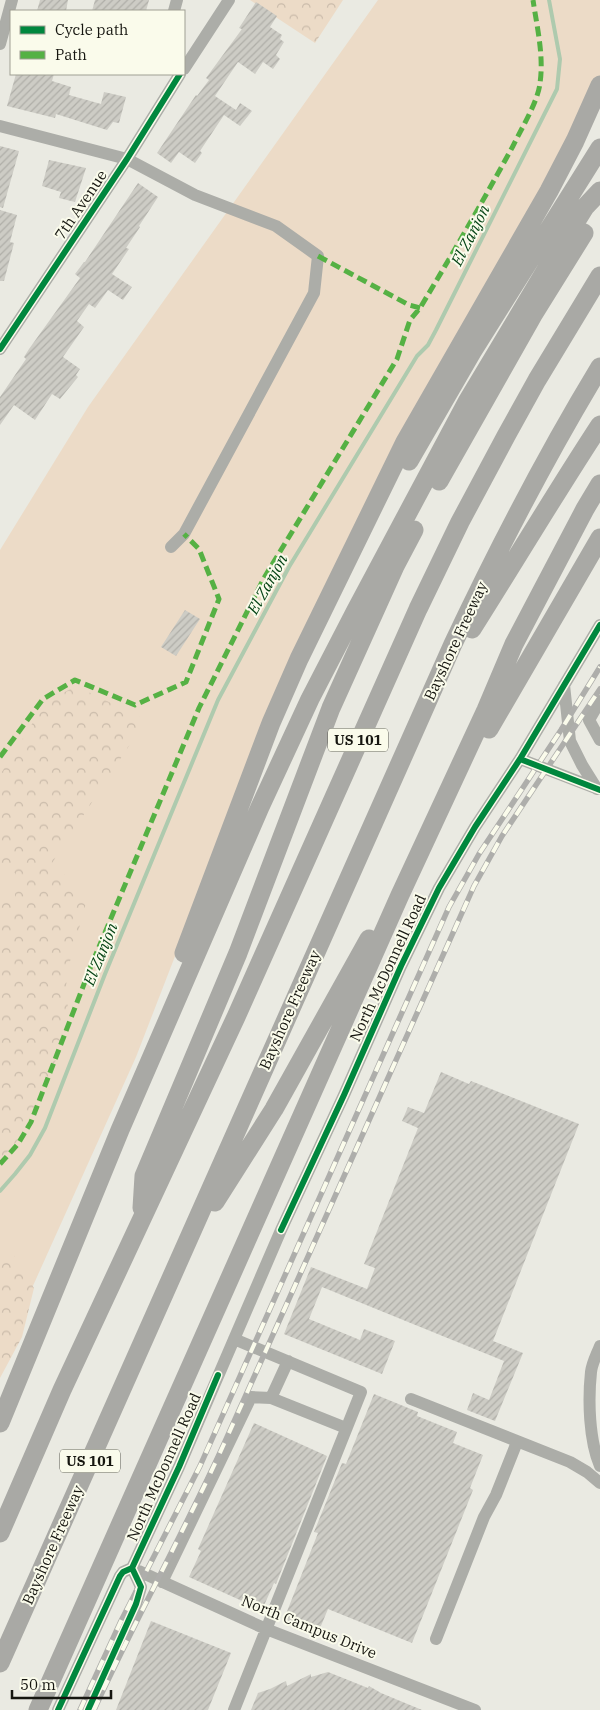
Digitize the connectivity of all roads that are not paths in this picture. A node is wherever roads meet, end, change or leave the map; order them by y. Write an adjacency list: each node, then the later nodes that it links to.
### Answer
1 (12, 0): 3 (street)
2 (228, 0): 4 (street)
3 (0, 44)
4 (185, 67)
5 (169, 75): 8 (street)
6 (179, 75): 8 (street, 7th Avenue)
7 (600, 85): 23 (highway)
8 (170, 90): 11 (street, 7th Avenue)
9 (0, 126): 11 (street)
10 (600, 148): 23 (highway)
11 (127, 159): 15 (street, 7th Avenue); 21 (street)
12 (600, 191): 31 (highway)
13 (600, 208): 32 (highway)
14 (600, 276): 32 (highway, US 101)
15 (0, 349)
16 (600, 366): 25 (highway, Bayshore Freeway / US 101)
17 (600, 425): 25 (highway)
18 (600, 484): 27 (highway)
19 (600, 501): 27 (highway)
20 (600, 538): 33 (highway)
21 (171, 548)
22 (599, 631): 24 (street, North McDonnell Road)
23 (299, 659): 31 (highway)
24 (564, 685): 29 (street, North McDonnell Road); 30 (street)
25 (431, 693): 33 (highway, Bayshore Freeway / US 101)
26 (600, 701): 28 (street)
27 (486, 710): 50 (highway)
28 (600, 740)
29 (520, 759): 30 (street); 34 (street, North McDonnell Road)
30 (598, 789)
31 (120, 1130): 39 (highway)
32 (142, 1217): 44 (highway, US 101)
33 (180, 1259): 49 (highway, Bayshore Freeway / US 101)
34 (234, 1339): 36 (street); 45 (street, North McDonnell Road)
35 (600, 1346): 42 (street)
36 (288, 1361): 37 (street); 40 (street)
37 (272, 1398): 40 (street); 46 (street)
38 (411, 1399): 41 (street)
39 (0, 1424)
40 (346, 1428): 47 (street)
41 (518, 1442): 43 (street); 48 (street)
42 (600, 1466)
43 (600, 1483)
44 (0, 1533)
45 (132, 1568): 46 (street, North Campus Drive); 51 (street, North McDonnell Road); 52 (street)
46 (162, 1582): 47 (street, North Campus Drive)
47 (266, 1629): 53 (street); 54 (street, North Campus Drive)
48 (436, 1639)
49 (0, 1663)
50 (38, 1710)
51 (58, 1710)
52 (88, 1710)
53 (234, 1710)
54 (476, 1710)

